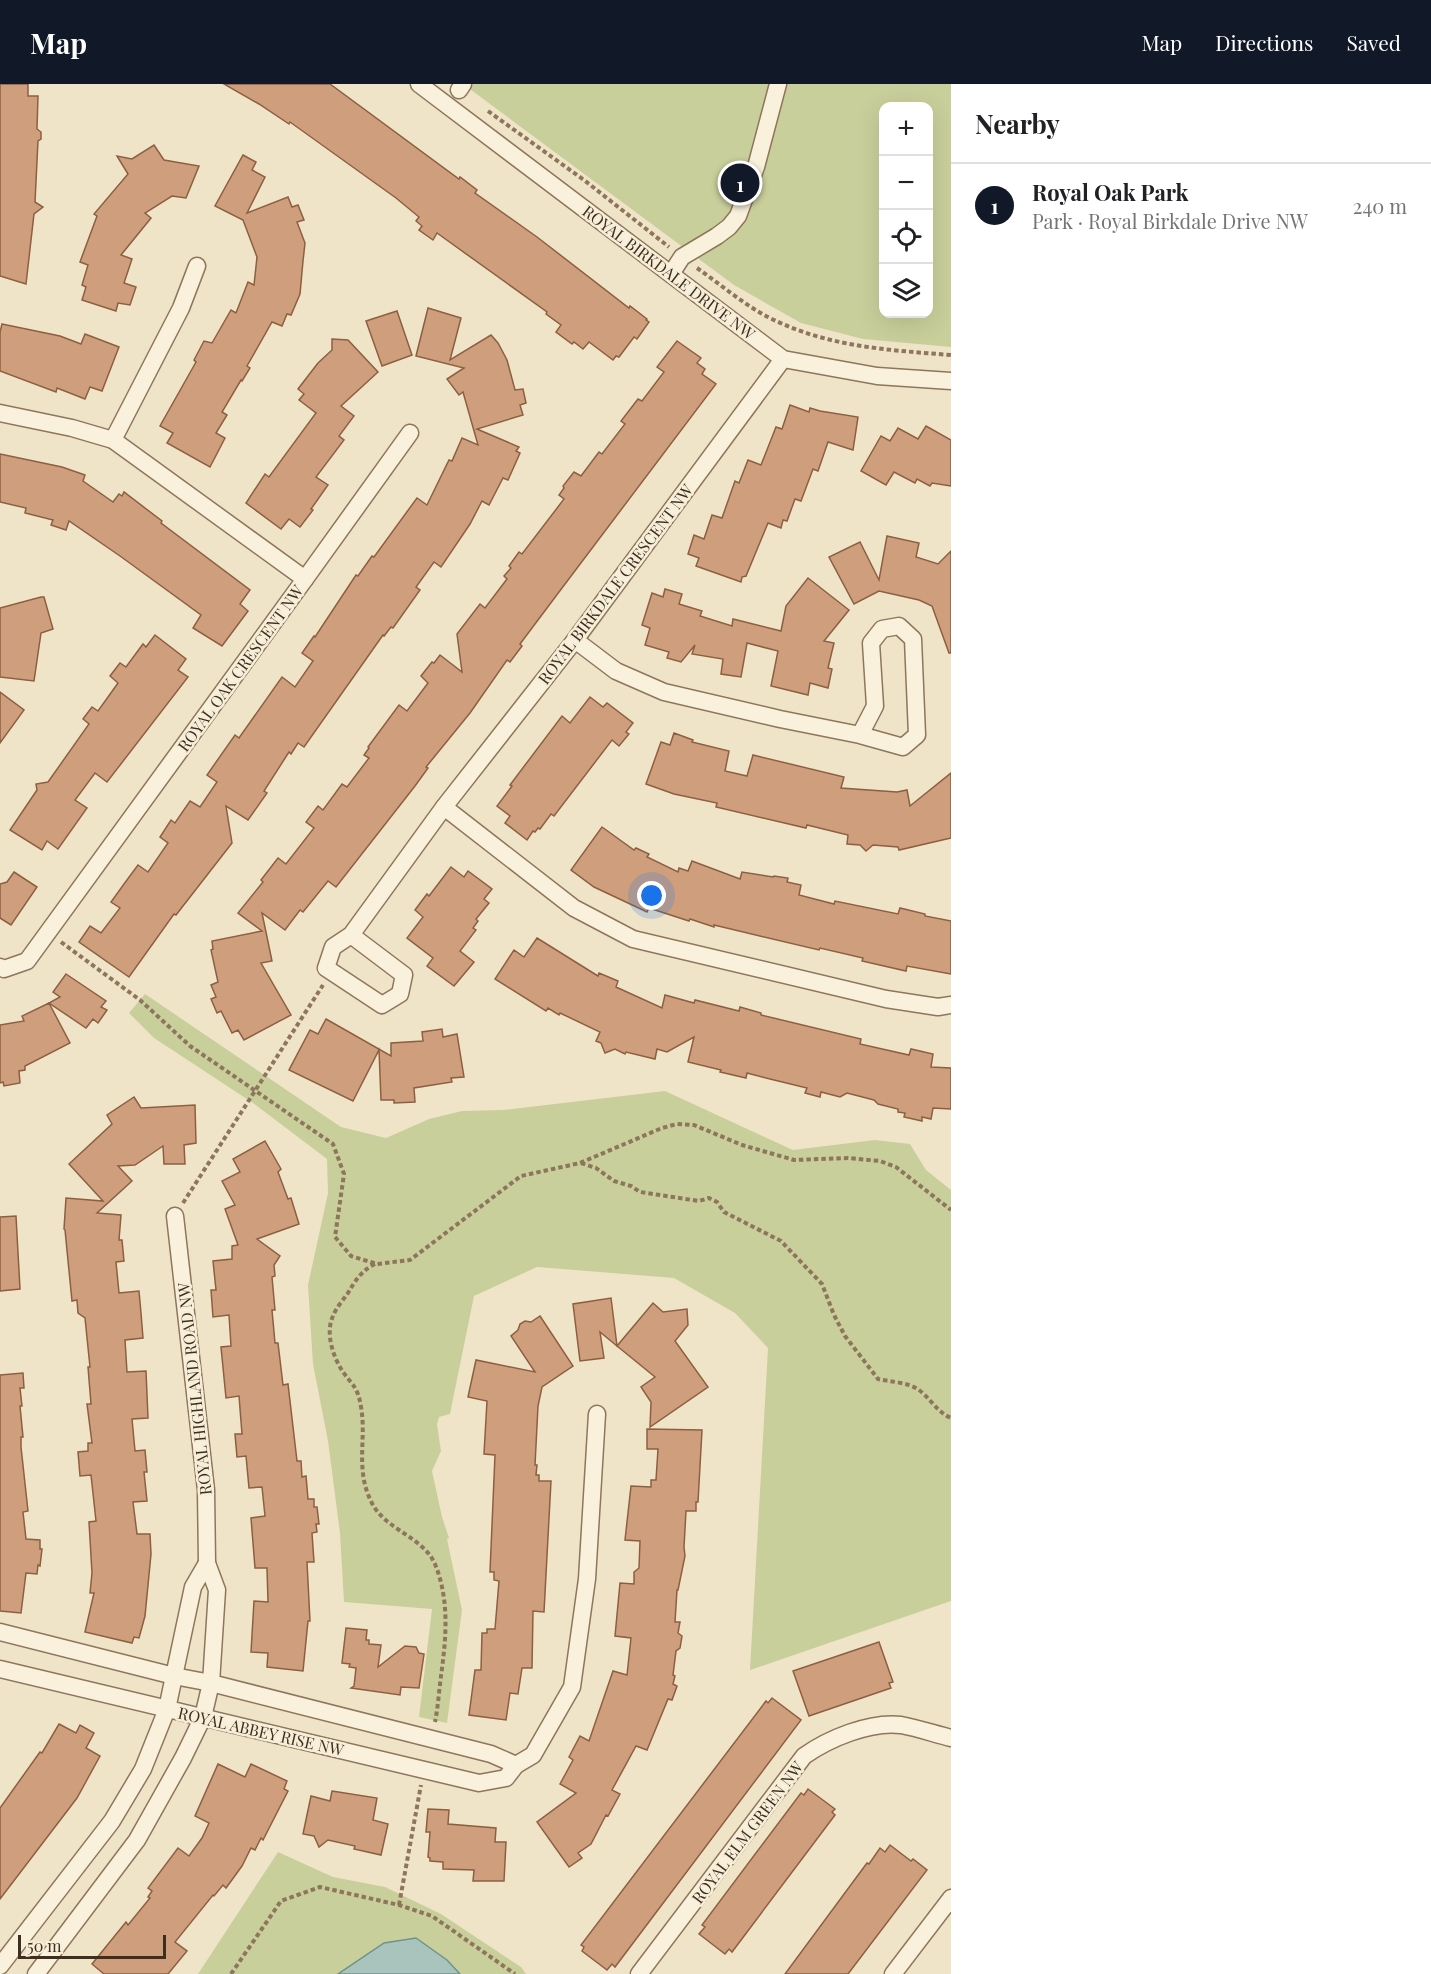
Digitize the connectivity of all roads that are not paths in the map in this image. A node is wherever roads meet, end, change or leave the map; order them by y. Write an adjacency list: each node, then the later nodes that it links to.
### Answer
1 (419, 84): 4 (street, ROYAL BIRKDALE DRIVE NW)
2 (778, 84): 4 (street)
3 (197, 266): 9 (street)
4 (671, 274): 5 (street, ROYAL BIRKDALE DRIVE NW)
5 (783, 359): 6 (street, ROYAL BIRKDALE DRIVE NW); 11 (street, ROYAL BIRKDALE CRESCENT NW)
6 (951, 381)
7 (0, 413): 9 (street, ROYAL OAK CRESCENT NW)
8 (410, 433): 10 (street)
9 (113, 440): 10 (street, ROYAL OAK CRESCENT NW)
10 (305, 579): 15 (street, ROYAL OAK CRESCENT NW)
11 (575, 640): 12 (street); 13 (street, ROYAL BIRKDALE CRESCENT NW)
12 (860, 735): 12 (street)
13 (444, 807): 14 (street, ROYAL BIRKDALE CRESCENT NW); 16 (street)
14 (351, 935): 14 (street, ROYAL BIRKDALE CRESCENT NW)
15 (0, 967)
16 (951, 1005)
17 (175, 1216): 19 (street, ROYAL HIGHLAND ROAD NW)
18 (597, 1414): 27 (street, ROYAL ABBEY RISE NW)
19 (207, 1563): 22 (street, ROYAL HIGHLAND ROAD NW); 23 (street, ROYAL HIGHLAND ROAD NW)
20 (0, 1632): 22 (street, ROYAL ABBEY RISE NW)
21 (0, 1669): 24 (street, ROYAL ABBEY RISE NW)
22 (174, 1676): 23 (street, ROYAL ABBEY RISE NW); 24 (street, ROYAL HIGHLAND ROAD NW)
23 (211, 1683): 25 (street, ROYAL HIGHLAND ROAD NW); 27 (street, ROYAL ABBEY RISE NW)
24 (167, 1709): 25 (street, ROYAL ABBEY RISE NW); 29 (street, ROYAL HIGHLAND ROAD NW)
25 (203, 1717): 27 (street, ROYAL ABBEY RISE NW); 30 (street, ROYAL HIGHLAND ROAD NW)
26 (951, 1738): 31 (street, ROYAL ELM GREEN NW)
27 (516, 1765)
28 (951, 1898): 32 (street)
29 (0, 1966)
30 (36, 1974)
31 (639, 1974)
32 (893, 1974)

